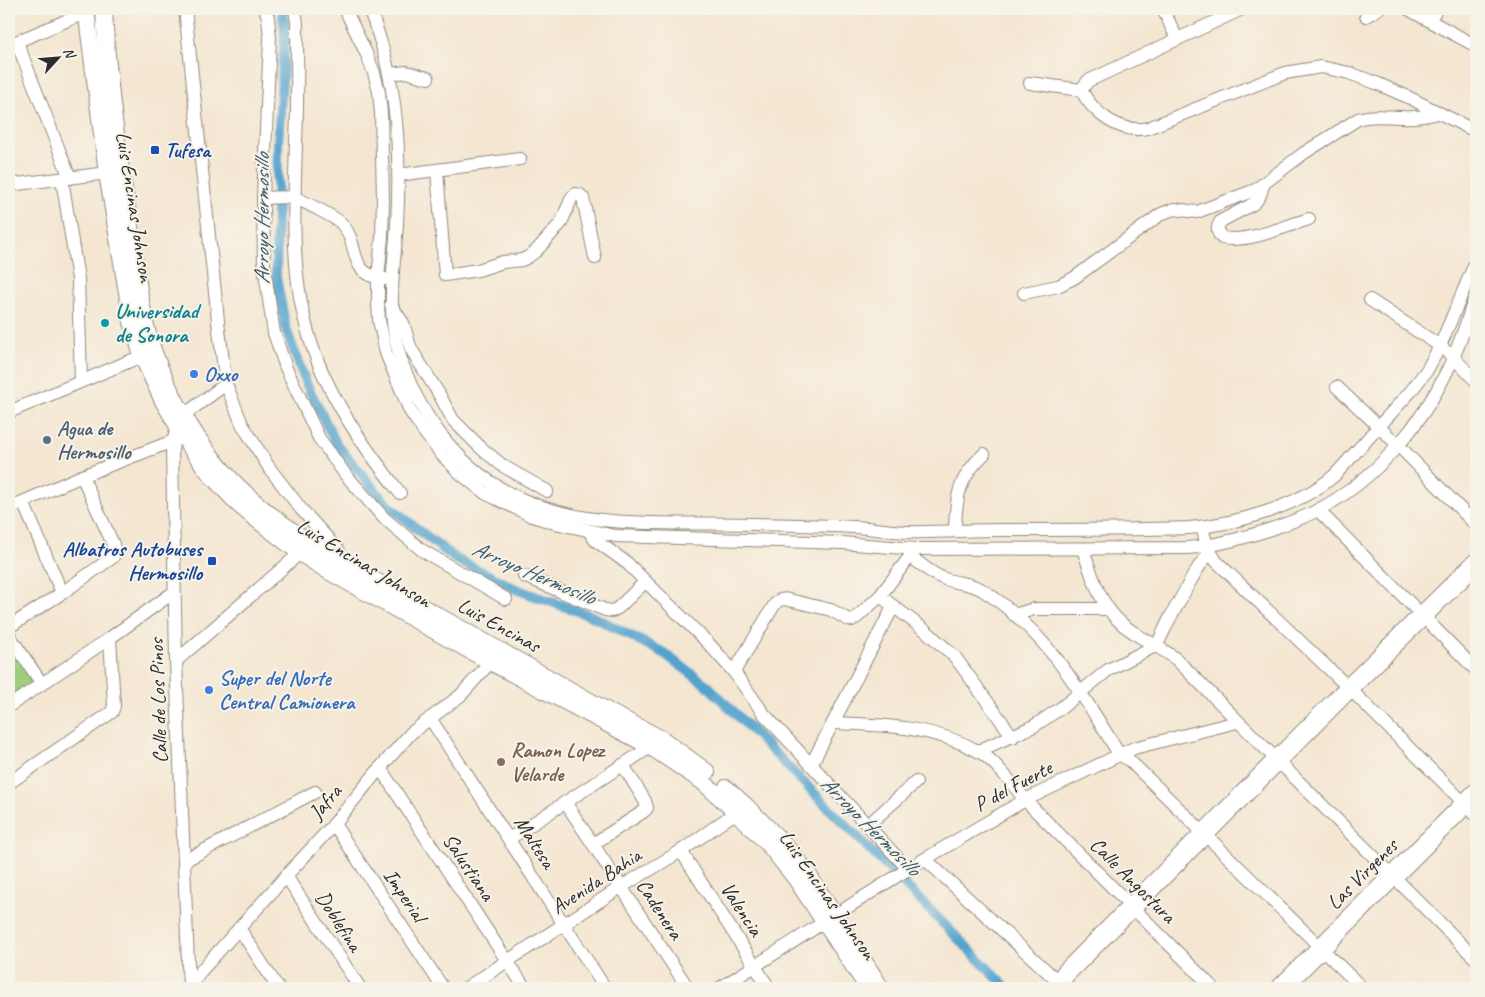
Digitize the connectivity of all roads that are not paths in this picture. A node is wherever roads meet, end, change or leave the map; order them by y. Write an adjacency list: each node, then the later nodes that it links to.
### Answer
1 (104, 9): 26 (main road)
2 (186, 9): 47 (street)
3 (265, 9): 31 (street)
4 (295, 9): 32 (street)
5 (345, 9): 36 (street)
6 (369, 9): 18 (street)
7 (1163, 9): 15 (street)
8 (1242, 9): 15 (street)
9 (1378, 9): 13 (street)
10 (1408, 9): 14 (street)
11 (1437, 9): 14 (street)
12 (87, 10): 16 (street); 26 (main road, Luis Encinas Johnson)
13 (1366, 16)
14 (1429, 20): 17 (street)
15 (1177, 39): 21 (street)
16 (13, 43): 28 (street)
17 (1476, 46)
18 (390, 74): 19 (street); 27 (street)
19 (428, 78)
20 (1030, 83): 21 (street)
21 (1082, 90): 22 (street)
22 (1438, 113): 23 (street); 30 (street)
23 (1476, 129)
24 (520, 159): 25 (street)
25 (437, 170): 27 (street); 34 (street)
26 (114, 172): 28 (street); 43 (main road, Luis Encinas Johnson)
27 (398, 175): 37 (street)
28 (66, 178): 29 (street); 46 (street)
29 (9, 185)
30 (1263, 185): 33 (street); 38 (street)
31 (264, 198): 32 (street); 77 (street)
32 (294, 198): 36 (street); 56 (street)
33 (1309, 219)
34 (595, 258)
35 (1476, 261): 42 (street)
36 (378, 278): 37 (street); 64 (street)
37 (392, 280): 41 (street)
38 (1024, 293)
39 (1476, 294): 44 (street)
40 (1370, 300): 42 (street)
41 (391, 305): 55 (street); 60 (street)
42 (1440, 346): 44 (street); 50 (street)
43 (148, 353): 46 (street); 51 (main road, Luis Encinas Johnson)
44 (1453, 357): 45 (street); 52 (street)
45 (1476, 381)
46 (81, 382): 49 (street)
47 (226, 384): 51 (street); 70 (street)
48 (1337, 387): 50 (street)
49 (10, 408)
50 (1379, 426): 52 (street); 62 (street)
51 (178, 427): 54 (street); 68 (main road, Luis Encinas Johnson); 70 (main road, Luis Encinas); 74 (street, Calle de Los Pinos)
52 (1398, 445): 59 (street); 61 (street)
53 (984, 454): 63 (street)
54 (82, 476): 57 (street); 75 (street)
55 (547, 491)
56 (400, 494)
57 (23, 502): 58 (street); 75 (street)
58 (9, 508)
59 (1318, 510): 66 (street); 81 (street)
60 (774, 524): 63 (street); 65 (street)
61 (1476, 525)
62 (1202, 527): 63 (street); 66 (street)
63 (955, 530)
64 (589, 531): 65 (street); 73 (street)
65 (774, 541): 69 (street)
66 (1208, 549): 67 (street); 85 (street); 91 (street)
67 (1083, 550): 69 (street); 79 (street)
68 (300, 553): 86 (main road, Luis Encinas Johnson); 87 (street)
69 (913, 553): 76 (street); 80 (street)
70 (343, 563): 86 (main road, Luis Encinas)
71 (1476, 563): 81 (highway)
72 (524, 576): 73 (street)
73 (645, 582): 89 (street)
74 (174, 592): 84 (street); 87 (street, Calle de Los Pinos)
75 (62, 593): 82 (street)
76 (880, 596): 78 (street); 89 (street)
77 (506, 599)
78 (893, 607): 96 (street); 97 (street)
79 (1107, 609): 80 (street); 85 (street)
80 (1014, 616): 92 (street)
81 (1423, 616): 88 (street); 91 (highway)
82 (9, 627)
83 (9, 635): 90 (street)
84 (110, 638): 90 (street); 106 (street)
85 (1157, 645): 92 (street); 95 (street)
86 (496, 656): 94 (street, Jafra); 98 (main road, Luis Encinas Johnson)
87 (176, 661): 119 (street, Calle de Los Pinos)
88 (1476, 670)
89 (734, 672): 102 (street)
90 (42, 684): 93 (street)
91 (1349, 688): 101 (highway); 110 (street)
92 (1081, 692): 97 (street); 100 (street)
93 (9, 706)
94 (430, 718): 104 (street, Jafra); 115 (street, Maltesa)
95 (1237, 722): 100 (street, P del Fuerte); 101 (street)
96 (834, 723): 99 (street, Calle Angostura); 102 (street)
97 (1013, 737): 99 (street)
98 (657, 743): 103 (street); 111 (main road, Luis Encinas Johnson)
99 (978, 751): 108 (street, Calle Angostura)
100 (1119, 754): 108 (street, P del Fuerte); 114 (street)
101 (1278, 760): 114 (highway); 122 (street)
102 (811, 765): 113 (street)
103 (623, 766): 109 (street); 116 (street)
104 (380, 768): 112 (street, Jafra); 130 (street, Salustiana)
105 (916, 782): 113 (street)
106 (9, 783)
107 (316, 792): 119 (street)
108 (1025, 800): 118 (street, P del Fuerte); 124 (street, Calle Angostura)
109 (566, 802): 115 (street); 116 (street, Cadenera)
110 (1473, 804): 122 (highway, Las Virgenes)
111 (741, 809): 117 (street, Avenida Bahia); 125 (main road, Luis Encinas Johnson)
112 (334, 824): 121 (street, Jafra); 136 (street, Imperial)
113 (868, 825): 120 (street)
114 (1204, 833): 124 (highway); 128 (street)
115 (509, 839): 126 (street, Maltesa)
116 (593, 844): 123 (street, Cadenera)
117 (681, 851): 123 (street, Avenida Bahia); 131 (street, Valencia)
118 (925, 859): 120 (street, P del Fuerte); 133 (street)
119 (184, 861): 132 (street, Calle de Los Pinos)
120 (908, 869): 125 (street, P del Fuerte)
121 (286, 876): 127 (street, Jafra); 135 (street, Doblefina)
122 (1392, 876): 128 (highway, Las Virgenes); 129 (street)
123 (621, 887): 126 (street, Avenida Bahia); 140 (street, Cadenera)
124 (1131, 906): 133 (highway); 145 (street, Calle Angostura)
125 (830, 920): 131 (street, P del Fuerte); 143 (main road, Luis Encinas Johnson); 144 (main road)
126 (564, 925): 130 (street, Avenida Bahia); 139 (street, Maltesa)
127 (239, 928): 132 (street, Jafra); 134 (street)
128 (1321, 948): 146 (highway, Las Virgenes); 147 (street)
129 (1476, 959)
130 (507, 961): 137 (street, Avenida Bahia); 138 (street, Salustiana)
131 (755, 966): 141 (street, P del Fuerte); 142 (street, Valencia)
132 (192, 986)
133 (1060, 986)
134 (278, 988)
135 (360, 988)
136 (443, 988)
137 (466, 988)
138 (525, 988)
139 (605, 988)
140 (688, 988)
141 (720, 988)
142 (769, 988)
143 (868, 988)
144 (881, 988)
145 (1213, 988)
146 (1281, 988)
147 (1362, 988)

